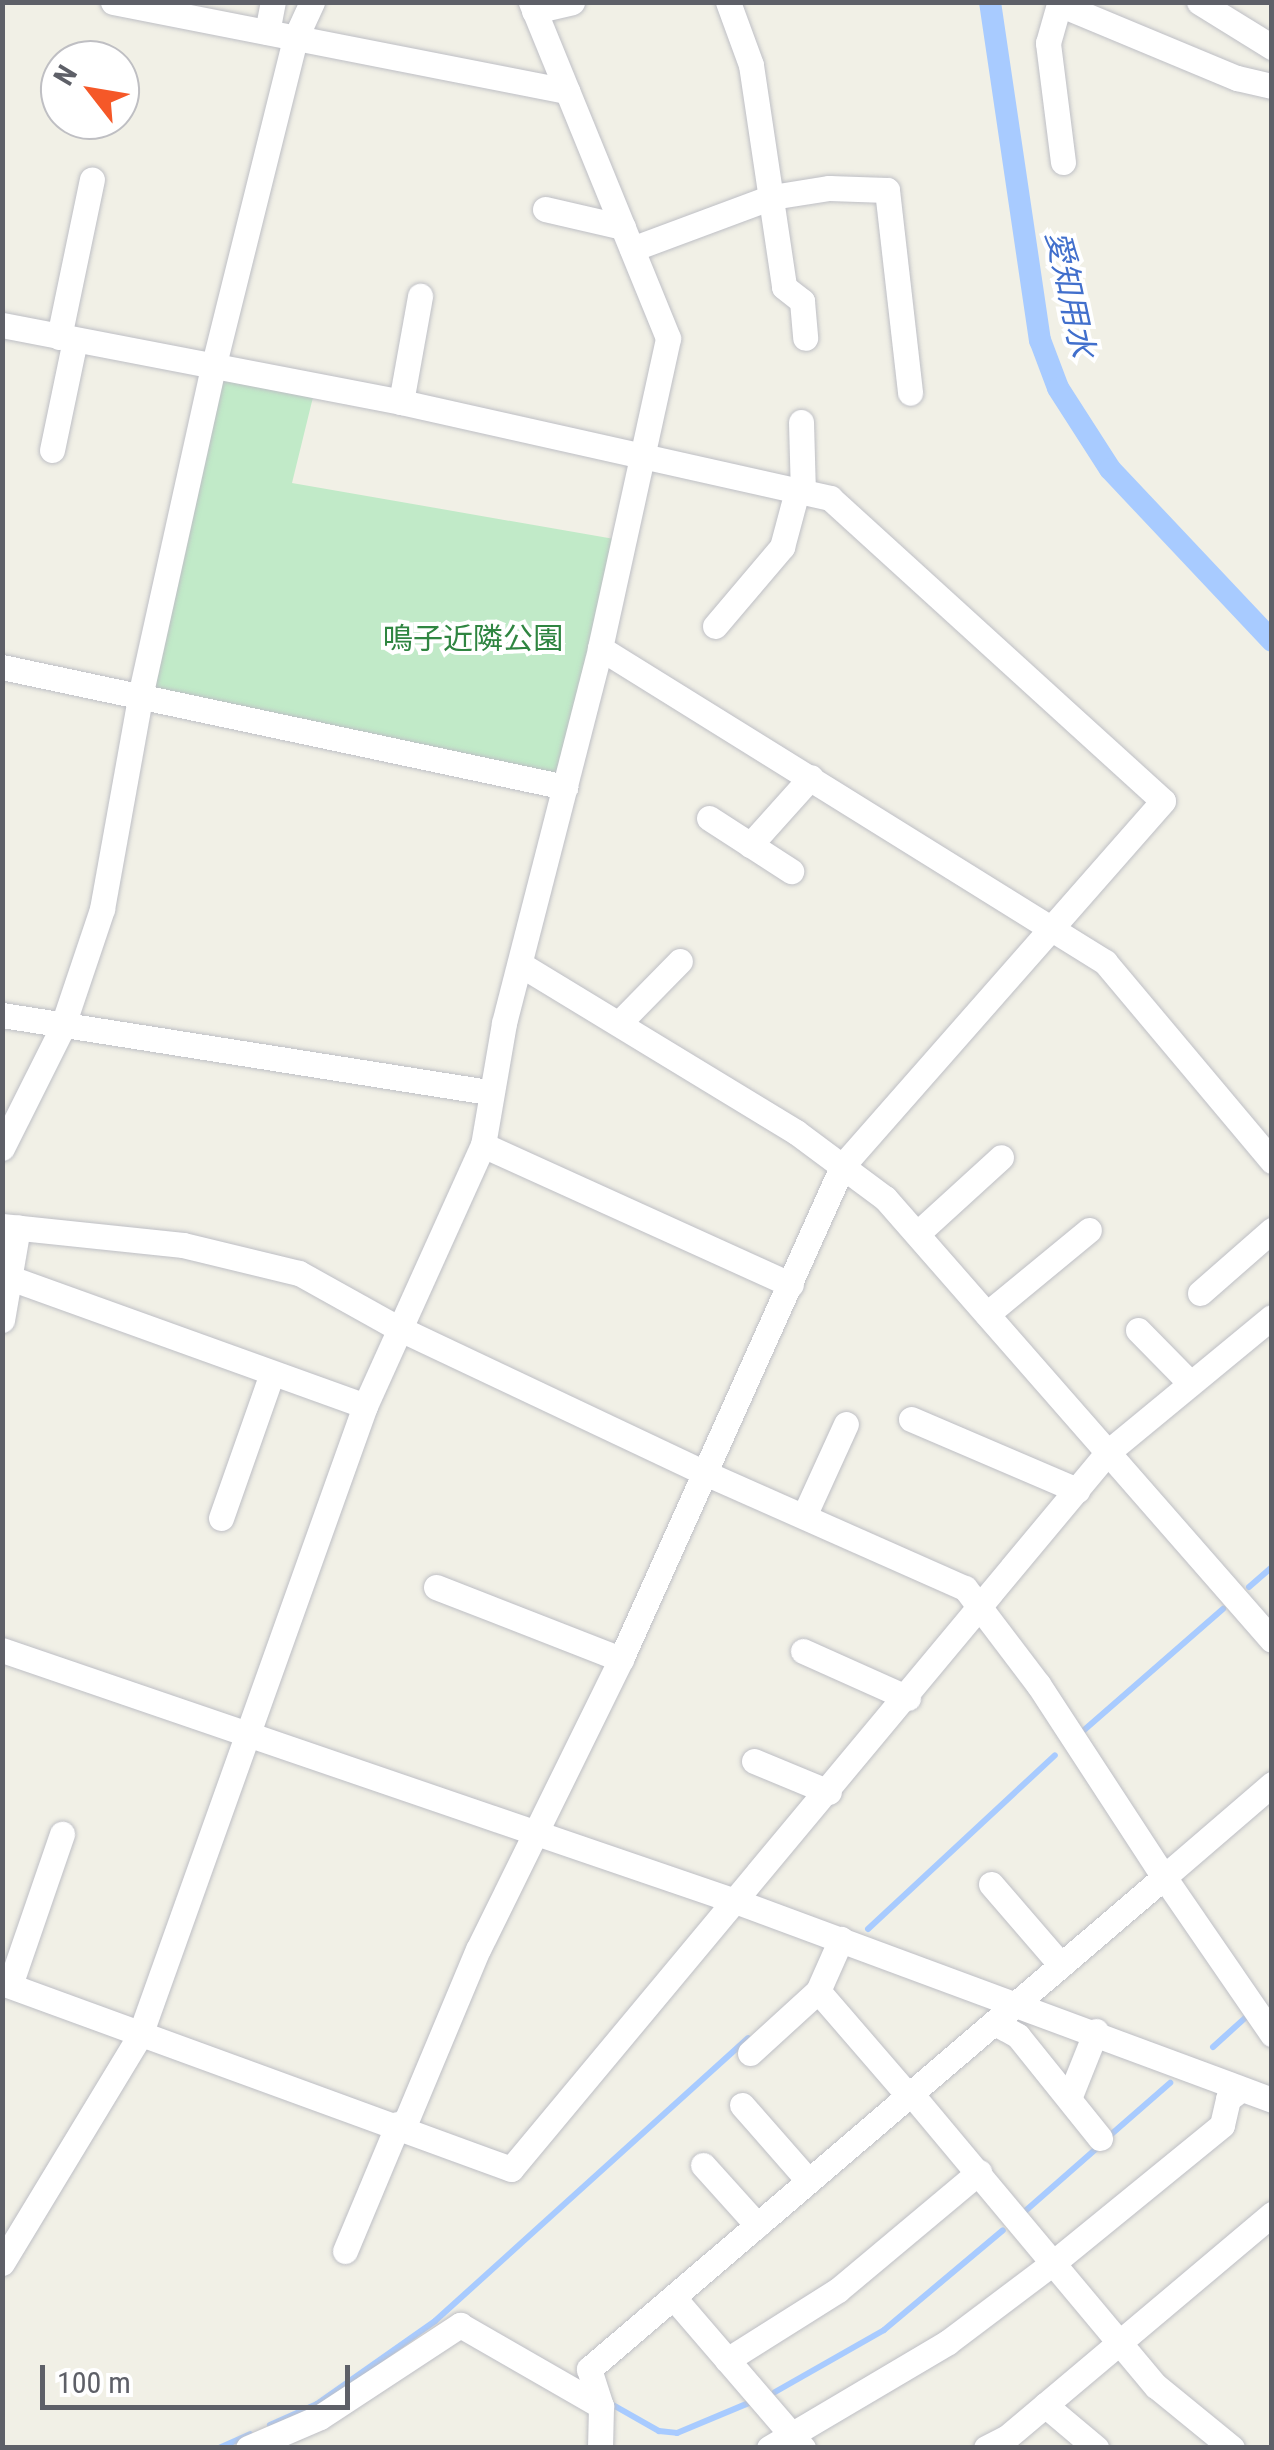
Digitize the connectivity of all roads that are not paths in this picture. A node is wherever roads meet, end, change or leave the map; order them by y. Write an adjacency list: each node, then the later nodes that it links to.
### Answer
1 (113, 2): 8 (street)
2 (273, 2): 9 (street)
3 (312, 2): 10 (street)
4 (572, 2): 7 (street)
5 (728, 2): 16 (street)
6 (1199, 2): 11 (street)
7 (532, 7): 13 (street)
8 (194, 10): 9 (street)
9 (267, 32): 10 (street)
10 (295, 39): 13 (street); 23 (street)
11 (1272, 48)
12 (1272, 86): 14 (street)
13 (567, 91): 18 (street)
14 (1063, 162)
15 (92, 178): 21 (street)
16 (772, 197): 18 (street); 22 (street); 24 (street)
17 (545, 209): 18 (street)
18 (628, 238): 28 (street)
19 (420, 296): 25 (street)
20 (2, 325): 21 (street)
21 (67, 338): 23 (street); 27 (street)
22 (805, 338)
23 (213, 368): 25 (street); 33 (street)
24 (910, 393)
25 (401, 402): 28 (street)
26 (800, 422): 29 (street)
27 (52, 450)
28 (640, 455): 29 (street); 31 (street)
29 (800, 492): 30 (street); 39 (street)
30 (715, 626)
31 (600, 648): 34 (street); 35 (street)
32 (2, 667): 33 (street)
33 (142, 692): 35 (street); 44 (street)
34 (811, 777): 37 (street); 39 (street)
35 (565, 787): 41 (street)
36 (709, 818): 37 (street)
37 (750, 845): 38 (street)
38 (791, 872)
39 (1050, 932): 49 (street); 50 (street)
40 (680, 960): 43 (street)
41 (523, 966): 43 (street); 45 (street)
42 (2, 1015): 44 (street)
43 (621, 1021): 50 (street)
44 (62, 1028): 45 (street); 47 (street)
45 (490, 1092): 46 (street)
46 (483, 1145): 56 (street); 61 (street)
47 (2, 1148)
48 (1000, 1157): 54 (street)
49 (1272, 1160)
50 (842, 1166): 54 (street); 56 (street)
51 (10, 1226): 55 (street); 61 (street)
52 (1089, 1230): 58 (street)
53 (1272, 1230): 57 (street)
54 (919, 1232): 58 (street)
55 (13, 1279): 60 (street); 63 (street)
56 (790, 1284): 69 (street)
57 (1200, 1293)
58 (986, 1314): 68 (street)
59 (1272, 1317): 64 (street)
60 (2, 1320)
61 (396, 1327): 65 (street); 69 (street)
62 (1138, 1330): 64 (street)
63 (271, 1376): 65 (street); 72 (street)
64 (1190, 1384): 68 (street)
65 (365, 1406): 80 (street)
66 (911, 1420): 70 (street)
67 (846, 1424): 71 (street)
68 (1108, 1452): 70 (street); 75 (street)
69 (705, 1474): 71 (street); 78 (street)
70 (1077, 1490): 74 (street)
71 (804, 1516): 74 (street)
72 (221, 1518)
73 (436, 1587): 78 (street)
74 (983, 1606): 79 (street); 86 (street)
75 (1272, 1640)
76 (2, 1650): 80 (street)
77 (803, 1652): 79 (street)
78 (622, 1659): 85 (street)
79 (908, 1698): 83 (street)
80 (251, 1734): 85 (street); 97 (street)
81 (754, 1761): 83 (street)
82 (1272, 1784): 86 (street)
83 (828, 1792): 88 (street)
84 (62, 1834): 91 (street)
85 (539, 1834): 88 (street); 104 (street)
86 (1164, 1878): 90 (street); 96 (street)
87 (991, 1884): 90 (street)
88 (738, 1902): 89 (street); 104 (street)
89 (842, 1939): 92 (street); 93 (street)
90 (1062, 1965): 93 (street)
91 (6, 1984): 97 (street)
92 (818, 1991): 98 (street); 100 (street)
93 (1015, 2005): 94 (street); 95 (street)
94 (995, 2023): 100 (street); 102 (street)
95 (1096, 2031): 99 (street); 102 (street)
96 (1272, 2034)
97 (140, 2035): 104 (street); 112 (street)
98 (750, 2054)
99 (1240, 2090): 101 (street); 113 (street)
100 (908, 2092): 107 (street); 108 (street)
101 (1270, 2095)
102 (1070, 2096): 105 (street)
103 (742, 2105): 108 (street)
104 (401, 2125): 111 (street)
105 (1100, 2138)
106 (703, 2164): 110 (street)
107 (979, 2172): 113 (street); 116 (street)
108 (808, 2180): 110 (street)
109 (1272, 2214): 115 (street)
110 (758, 2225): 114 (street)
111 (345, 2251)
112 (2, 2263)
113 (1053, 2263): 115 (street); 119 (street)
114 (674, 2298): 116 (street); 118 (street)
115 (1117, 2343): 117 (street); 125 (street)
116 (727, 2360): 119 (street)
117 (1045, 2405): 123 (street); 124 (street)
118 (601, 2406): 120 (street); 121 (street)
119 (798, 2441): 122 (street)
120 (248, 2448)
121 (600, 2448)
122 (769, 2448)
123 (986, 2448)
124 (1096, 2448)
125 (1232, 2448)

